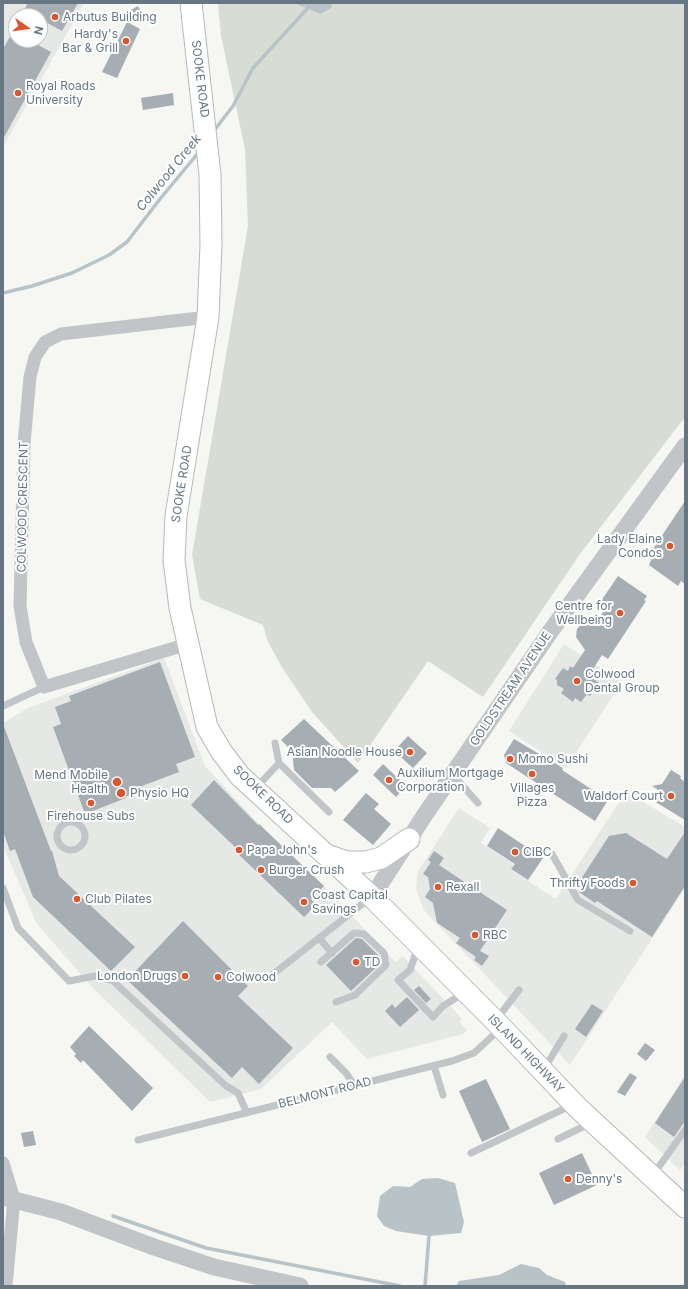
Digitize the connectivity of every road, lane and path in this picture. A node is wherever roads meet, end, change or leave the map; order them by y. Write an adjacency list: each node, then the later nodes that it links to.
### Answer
1 (191, 3): 2 (main road, SOOKE ROAD)
2 (208, 317): 4 (main road, SOOKE ROAD); 5 (street, COLWOOD CRESCENT)
3 (685, 446): 9 (street, GOLDSTREAM AVENUE)
4 (188, 644): 5 (street); 10 (main road, SOOKE ROAD)
5 (44, 687): 6 (lane)
6 (3, 706)
7 (275, 743): 8 (lane)
8 (279, 763): 10 (lane); 12 (lane)
9 (452, 775): 11 (lane); 13 (street, GOLDSTREAM AVENUE)
10 (255, 789): 16 (main road, SOOKE ROAD)
11 (478, 803)
12 (329, 812)
13 (409, 839): 16 (main road); 18 (street, GOLDSTREAM AVENUE)
14 (58, 843): 14 (lane)
15 (552, 854): 19 (lane)
16 (326, 855): 18 (main road, SOOKE ROAD)
17 (3, 888): 36 (lane)
18 (372, 897): 20 (lane); 21 (main road, ISLAND HIGHWAY)
19 (630, 931)
20 (319, 938): 22 (lane); 24 (lane)
21 (418, 945): 26 (main road, ISLAND HIGHWAY); 26 (lane)
22 (332, 952): 23 (lane); 27 (lane)
23 (321, 962)
24 (272, 975)
25 (519, 990): 28 (lane, BELMONT ROAD)
26 (465, 992): 28 (main road, ISLAND HIGHWAY)
27 (336, 1002)
28 (498, 1024): 31 (lane, BELMONT ROAD); 32 (main road, ISLAND HIGHWAY)
29 (564, 1036): 32 (lane)
30 (330, 1057): 33 (lane)
31 (434, 1066): 33 (lane, BELMONT ROAD); 34 (lane)
32 (543, 1071): 35 (main road, ISLAND HIGHWAY)
33 (354, 1085): 36 (lane, BELMONT ROAD)
34 (443, 1095)
35 (574, 1104): 37 (main road, ISLAND HIGHWAY); 41 (lane)
36 (247, 1113): 40 (lane, BELMONT ROAD)
37 (593, 1122): 39 (lane); 43 (main road, ISLAND HIGHWAY)
38 (685, 1130): 43 (lane)
39 (558, 1139)
40 (138, 1140)
41 (471, 1154)
42 (3, 1163): 44 (street)
43 (651, 1177): 45 (main road, ISLAND HIGHWAY)
44 (8, 1198): 46 (street); 48 (street)
45 (685, 1207)
46 (214, 1267): 47 (street); 49 (street)
47 (276, 1284): 50 (street)
48 (6, 1286)
49 (236, 1286)
50 (300, 1286)

